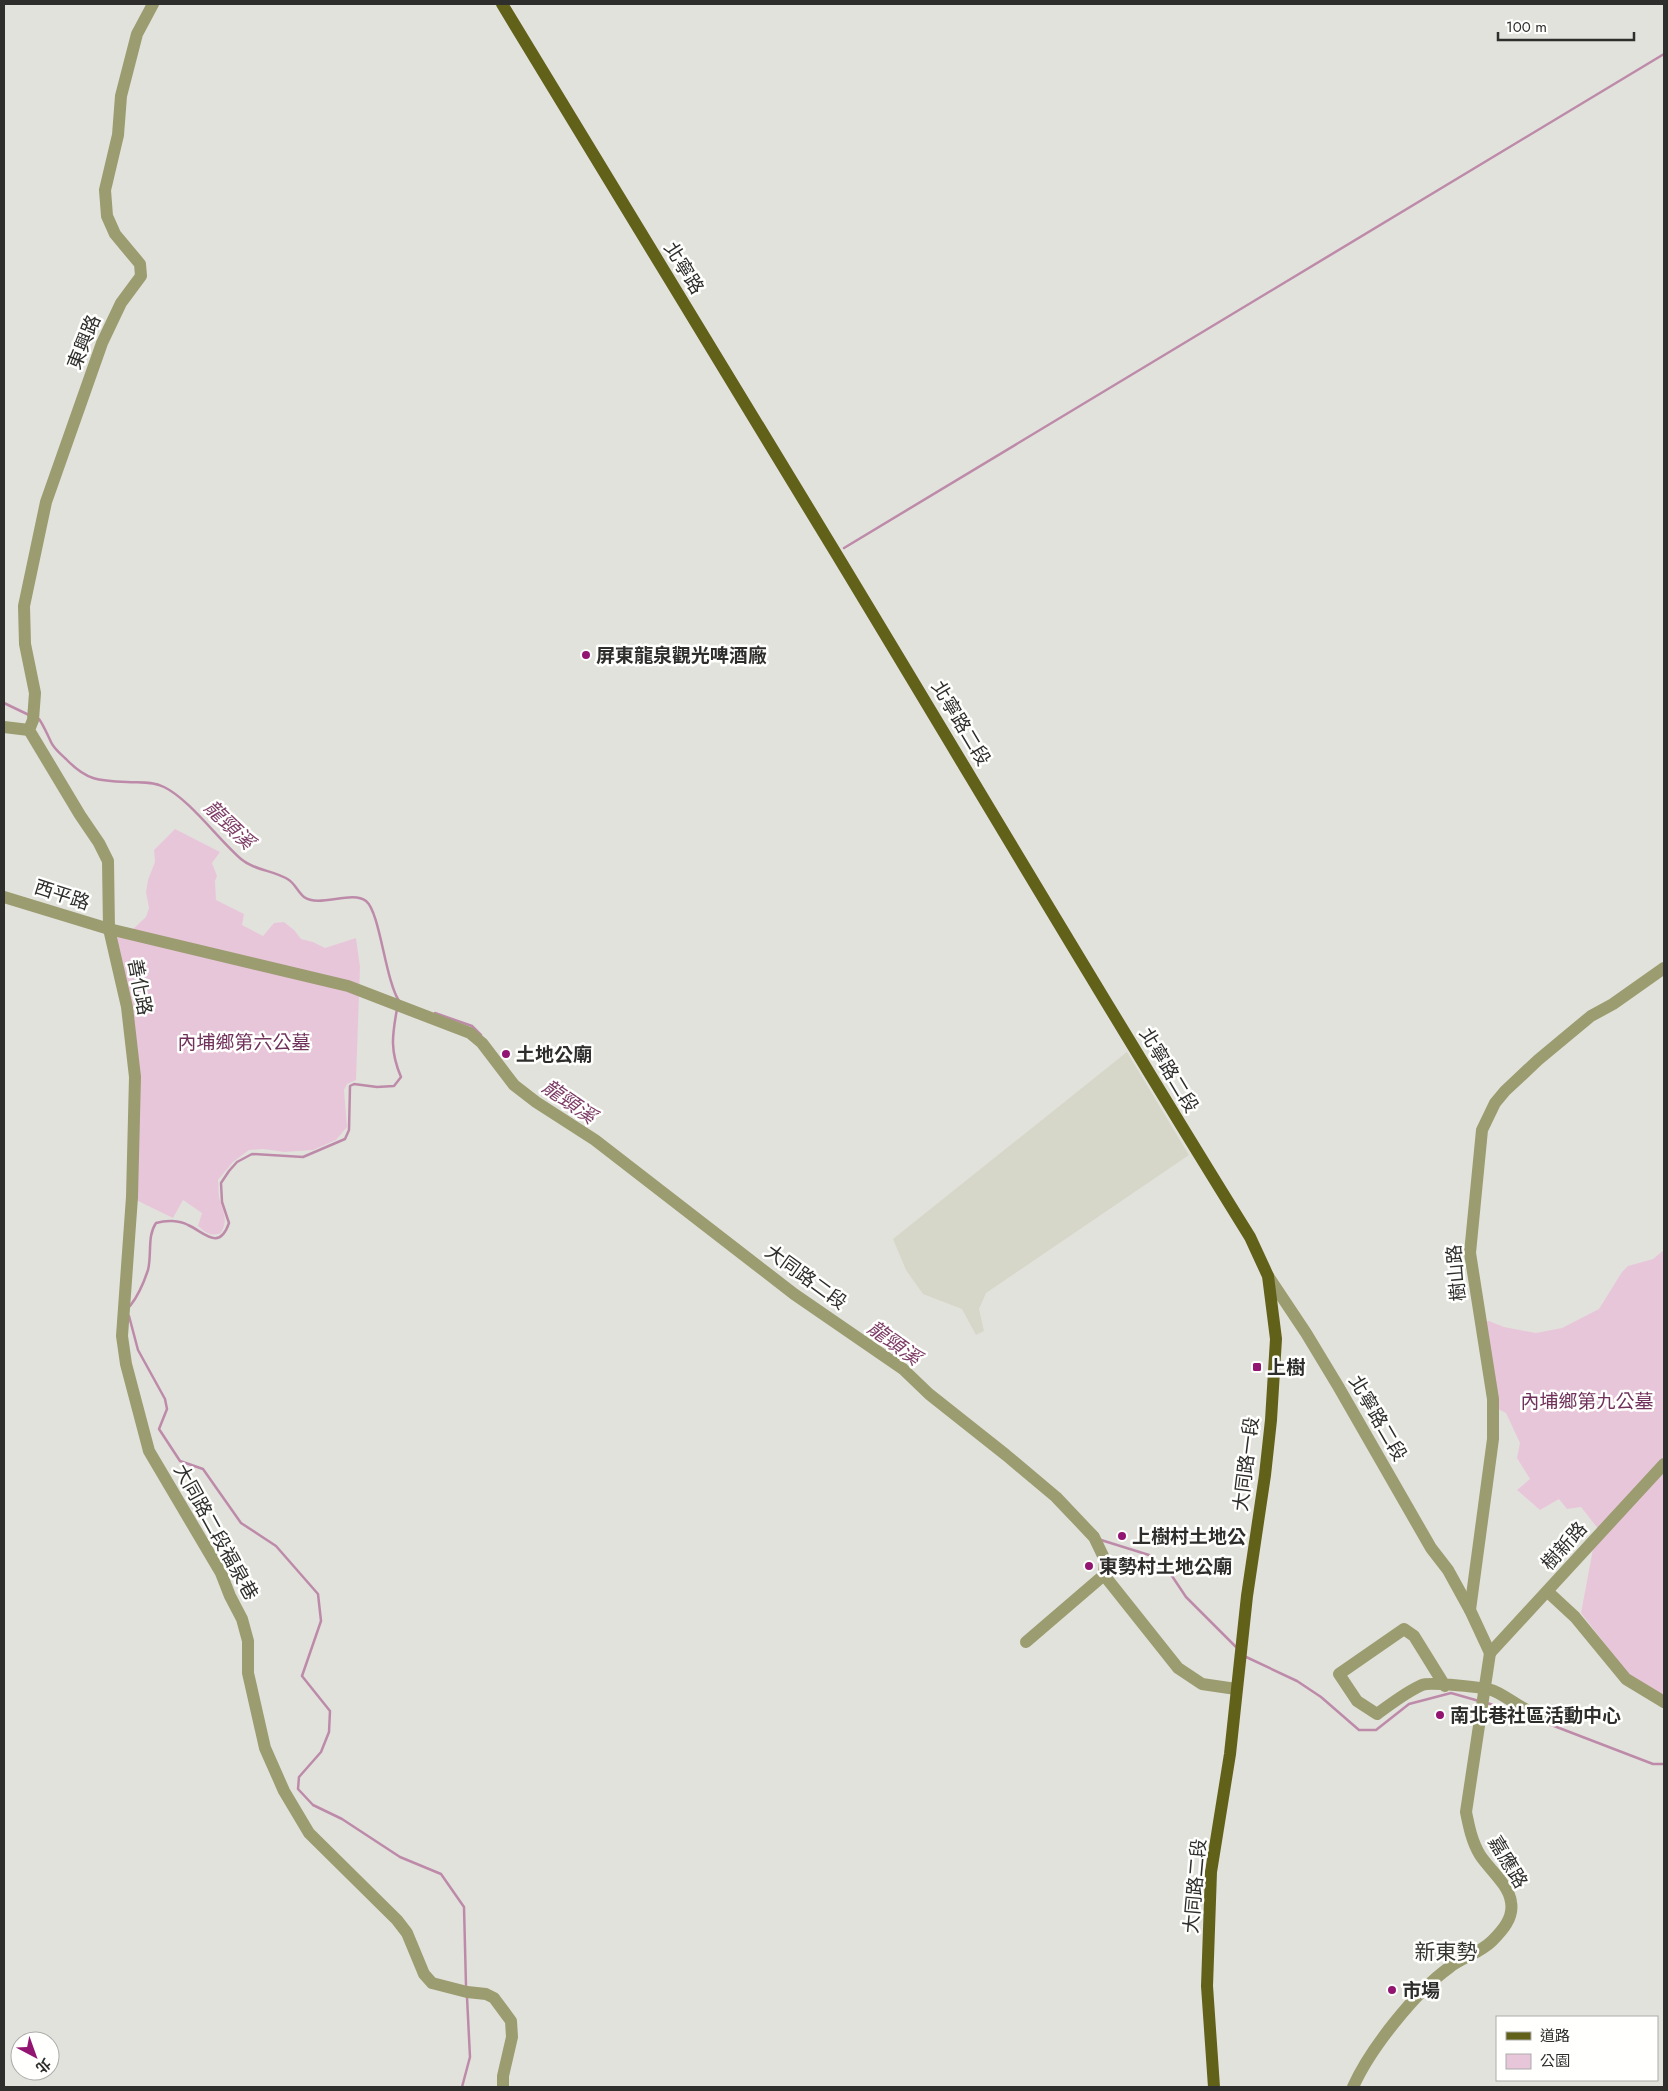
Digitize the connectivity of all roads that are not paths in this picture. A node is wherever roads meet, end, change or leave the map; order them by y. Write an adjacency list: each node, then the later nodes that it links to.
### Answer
1 (153, 4): 4 (street, 東興路)
2 (502, 4): 3 (main road, 北寧路)
3 (835, 551): 11 (main road, 北寧路二段)
4 (32, 720): 5 (street); 7 (street, 善化路)
5 (4, 727)
6 (4, 898): 7 (street, 西平路)
7 (109, 929): 9 (street, 西平路); 10 (street, 善化路)
8 (1664, 968): 15 (street, 樹山路)
9 (397, 1005): 13 (street, 大同路二段)
10 (126, 1274): 24 (street, 大同路二段福泉巷)
11 (1268, 1276): 15 (street, 北寧路二段); 17 (main road, 大同路一段)
12 (1664, 1464): 14 (street, 樹新路)
13 (1104, 1575): 16 (street); 20 (street)
14 (1548, 1592): 18 (street, 樹新路); 22 (street)
15 (1470, 1610): 18 (street)
16 (1026, 1642)
17 (1240, 1652): 20 (main road, 大同路二段)
18 (1490, 1653): 21 (street, 嘉應路)
19 (1446, 1686): 19 (street); 21 (street)
20 (1236, 1689): 25 (main road, 大同路二段)
21 (1484, 1697): 23 (street); 26 (street, 嘉應路)
22 (1664, 1702)
23 (1541, 1716)
24 (503, 2087)
25 (1214, 2087)
26 (1353, 2087)

